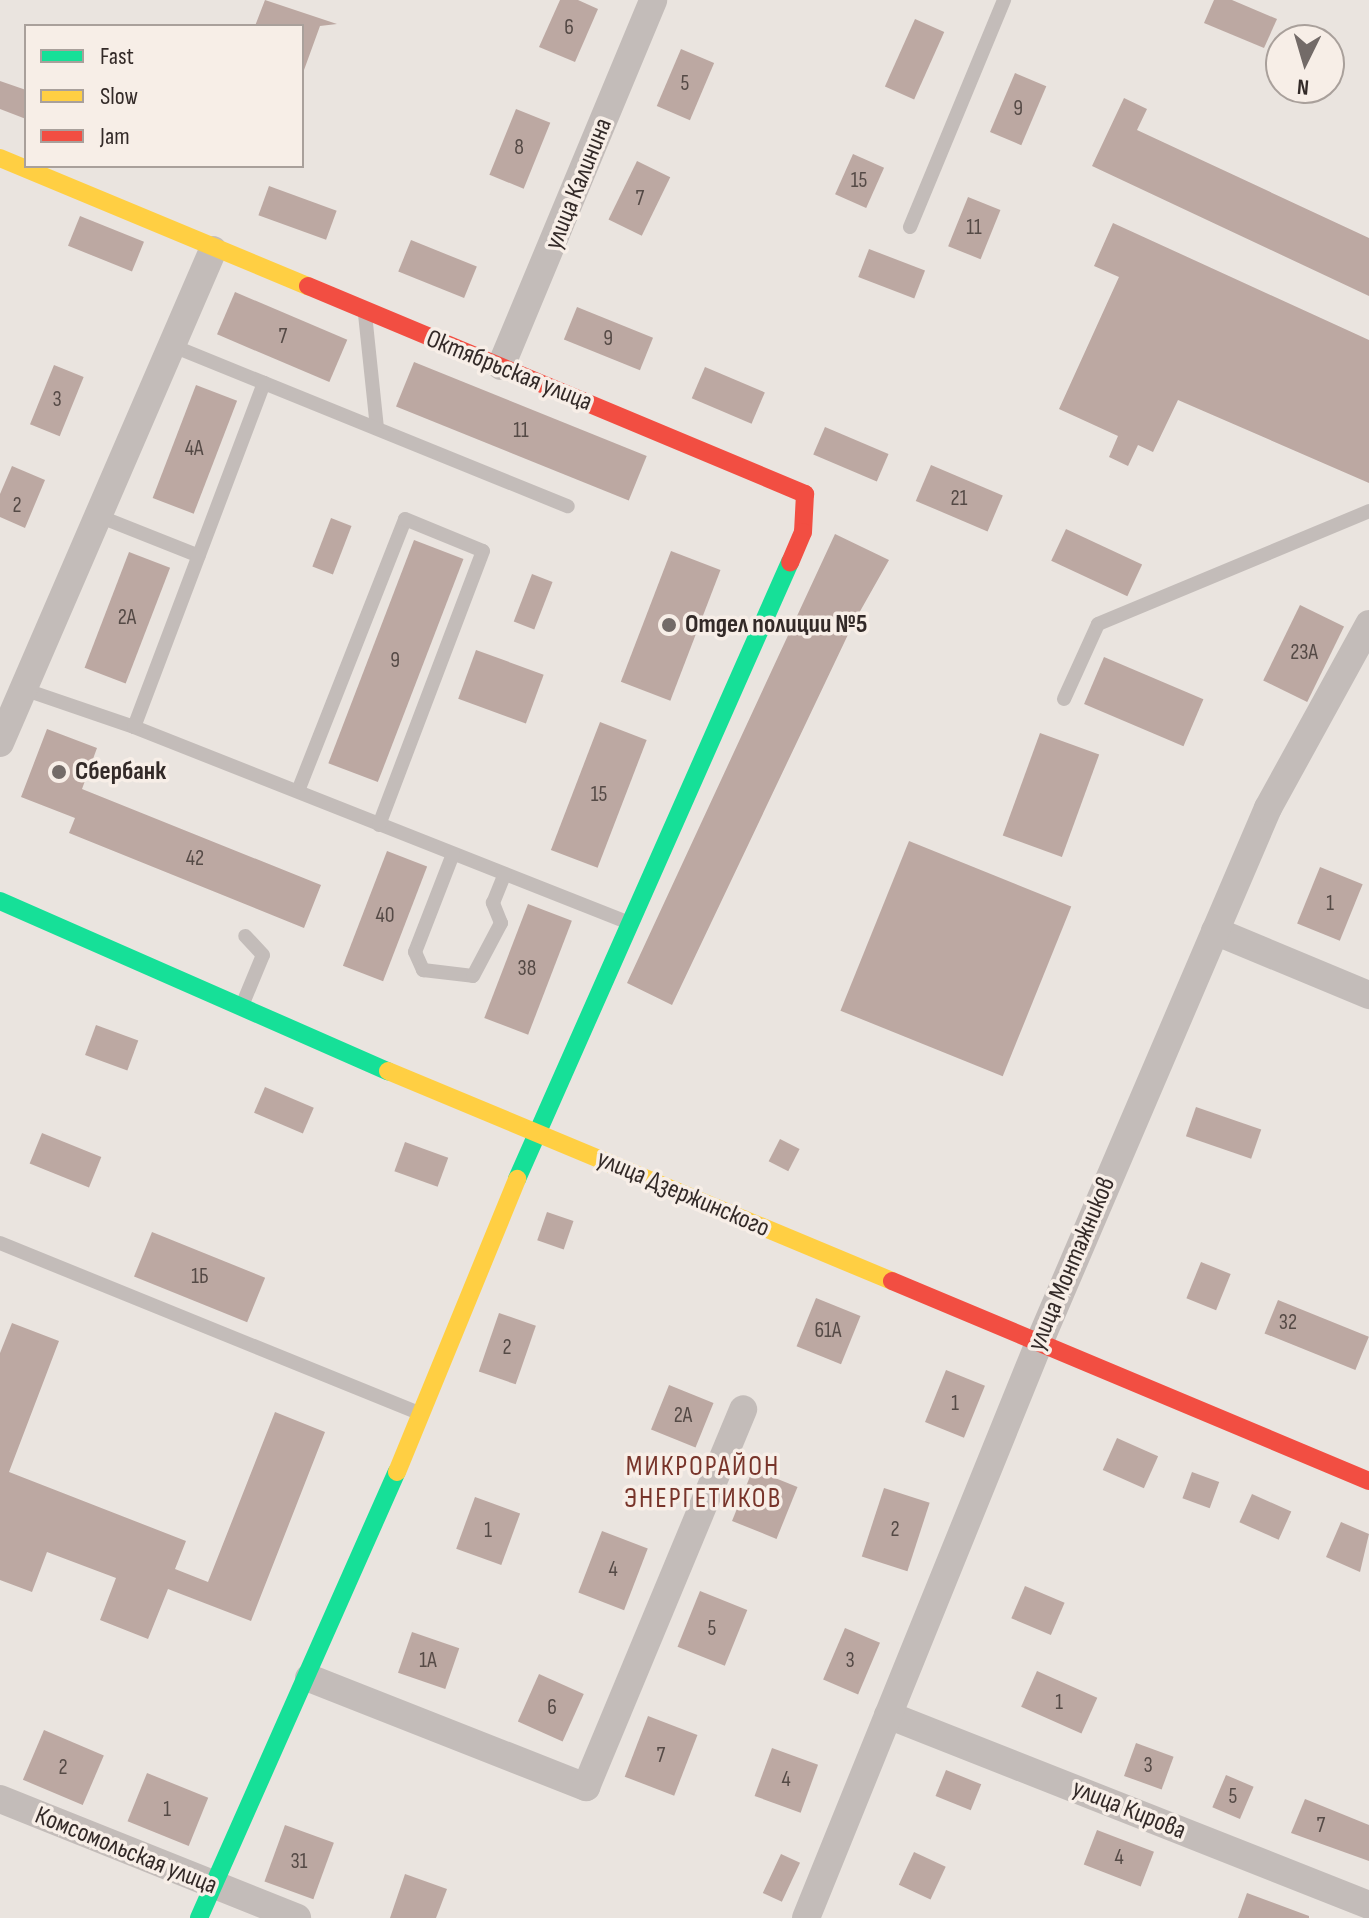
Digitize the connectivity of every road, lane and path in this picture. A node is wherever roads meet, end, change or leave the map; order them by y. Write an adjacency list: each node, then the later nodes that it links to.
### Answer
1 (653, 0): 8 (street, улица Калинина)
2 (1004, 0): 4 (lane)
3 (0, 158): 5 (street, Октябрьская улица)
4 (910, 227)
5 (213, 250): 6 (street, Октябрьская улица); 7 (street)
6 (365, 313): 8 (street, Октябрьская улица); 10 (lane)
7 (173, 346): 9 (lane); 13 (street)
8 (501, 366): 25 (street, Октябрьская улица)
9 (264, 383): 10 (lane); 14 (lane)
10 (377, 428): 11 (lane)
11 (568, 506)
12 (1369, 511): 17 (lane)
13 (101, 517): 14 (lane); 16 (street)
14 (199, 556): 18 (lane)
15 (1369, 624): 26 (street, улица Монтажников)
16 (23, 689): 18 (lane); 19 (street)
17 (1064, 699)
18 (134, 727): 20 (lane)
19 (0, 743)
20 (298, 791): 21 (lane); 21 (lane)
21 (379, 825): 22 (lane)
22 (453, 854): 23 (lane); 23 (lane)
23 (505, 874): 25 (lane)
24 (0, 901): 29 (street, улица Дзержинского)
25 (629, 923): 30 (street)
26 (1215, 931): 28 (street); 32 (street, улица Монтажников)
27 (245, 936): 29 (lane)
28 (1369, 995)
29 (241, 1009): 30 (street, улица Дзержинского)
30 (536, 1133): 32 (street, улица Дзержинского); 34 (street)
31 (0, 1243): 34 (lane)
32 (1039, 1343): 35 (street, улица Дзержинского); 37 (street, улица Монтажников)
33 (743, 1409): 36 (street)
34 (421, 1414): 36 (street)
35 (1369, 1481)
36 (309, 1678): 39 (street)
37 (888, 1715): 40 (street, улица Кирова); 43 (street, улица Монтажников)
38 (0, 1799): 39 (street, Комсомольская улица)
39 (214, 1887): 41 (street); 42 (street, Комсомольская улица)
40 (1369, 1905)
41 (199, 1918)
42 (297, 1918)
43 (806, 1918)

